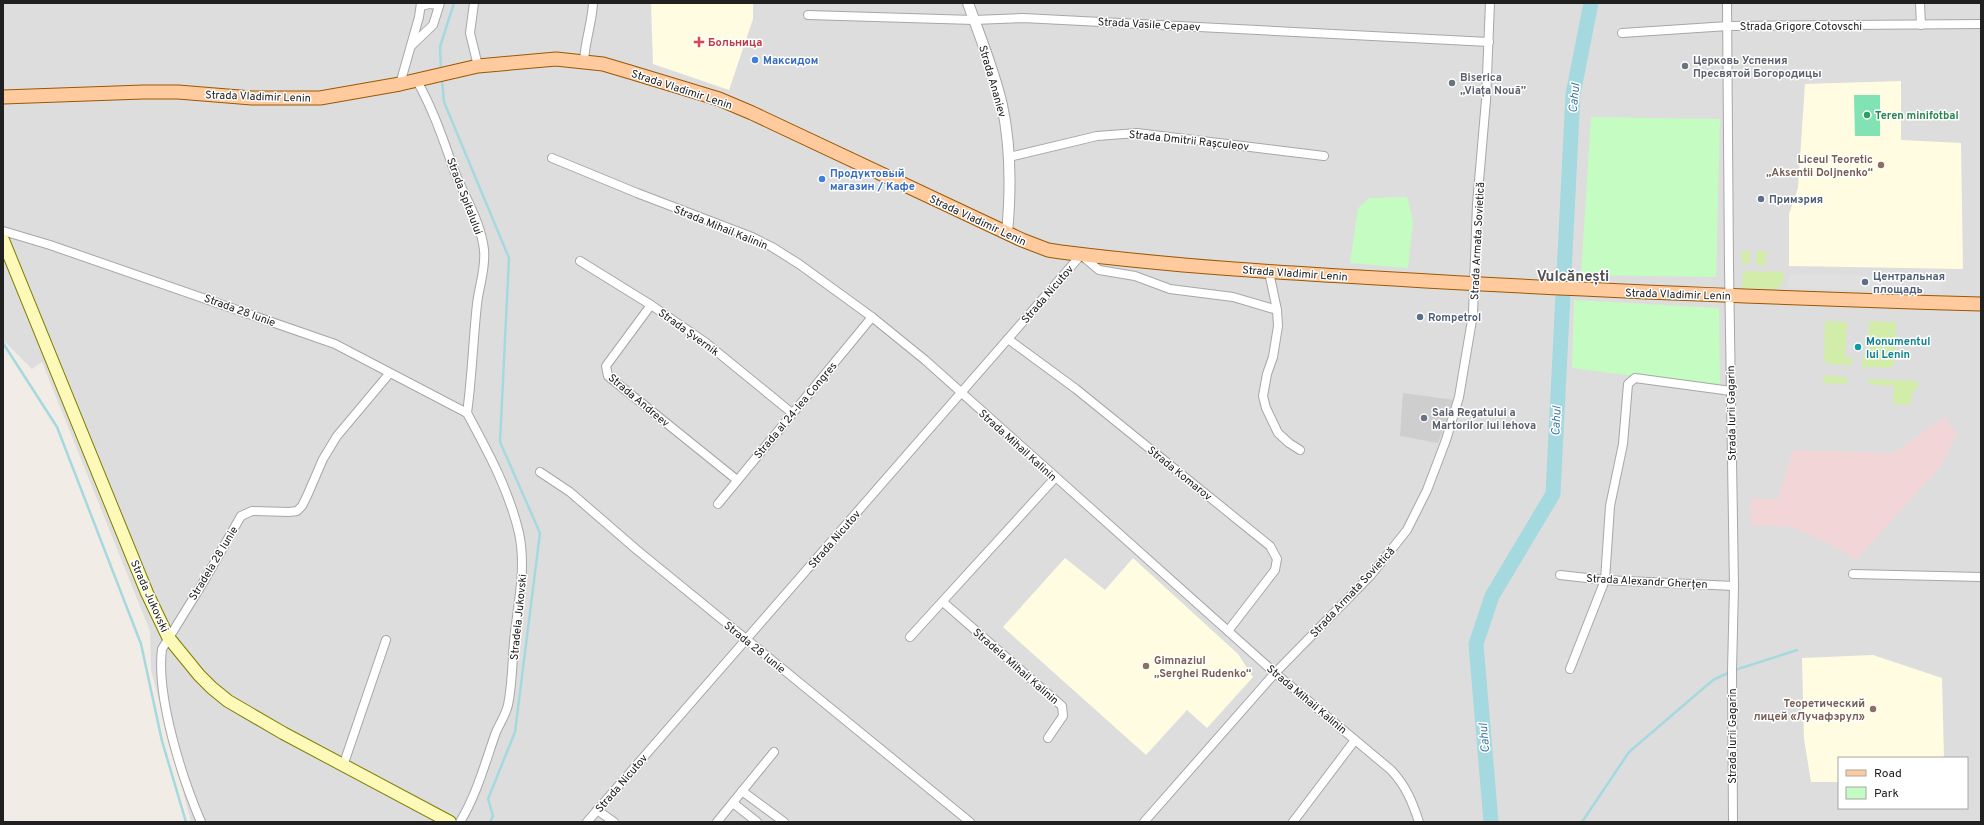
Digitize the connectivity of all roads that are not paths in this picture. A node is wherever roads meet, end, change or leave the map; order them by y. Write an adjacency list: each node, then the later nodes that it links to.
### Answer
1 (474, 3): 18 (street)
2 (593, 3): 17 (street)
3 (968, 3): 10 (street, Strada Ananiev)
4 (1490, 3): 15 (street, Strada Armata Sovietică)
5 (1727, 3): 13 (street, Strada Iurii Gagarin)
6 (1920, 3): 12 (street)
7 (440, 4): 8 (street); 16 (street)
8 (421, 5): 16 (street)
9 (808, 15): 10 (street, Strada Vasile Cepaev)
10 (974, 20): 15 (street, Strada Vasile Cepaev); 23 (street, Strada Ananiev)
11 (1981, 24): 12 (street, Strada Grigore Cotovschi)
12 (1921, 25): 13 (street, Strada Grigore Cotovschi)
13 (1728, 26): 14 (street, Strada Grigore Cotovschi); 32 (street, Strada Iurii Gagarin)
14 (1622, 33)
15 (1489, 42): 31 (street, Strada Armata Sovietică)
16 (411, 46): 20 (street)
17 (584, 61): 18 (main road, Strada Vladimir Lenin); 26 (main road, Strada Vladimir Lenin)
18 (474, 67): 19 (main road, Strada Vladimir Lenin)
19 (419, 80): 20 (main road, Strada Vladimir Lenin); 41 (street, Strada Spitalului)
20 (400, 84): 21 (main road, Strada Vladimir Lenin)
21 (3, 97)
22 (1324, 156): 23 (street, Strada Dmitrii Rașculeov)
23 (1009, 157): 26 (street, Strada Ananiev)
24 (552, 158): 36 (street, Strada Mihail Kalinin)
25 (3, 231): 38 (street, Strada 28 Iunie)
26 (1007, 232): 28 (main road, Strada Vladimir Lenin)
27 (3, 240): 55 (main road, Strada Jukovski)
28 (1081, 255): 30 (main road, Strada Vladimir Lenin); 35 (street); 37 (street, Strada Nicutov)
29 (580, 261): 34 (street, Strada Șvernik)
30 (1269, 272): 31 (main road, Strada Vladimir Lenin); 35 (street)
31 (1475, 284): 32 (main road, Strada Vladimir Lenin); 60 (street, Strada Armata Sovietică)
32 (1729, 296): 33 (main road, Strada Vladimir Lenin); 39 (street, Strada Iurii Gagarin)
33 (1981, 304)
34 (651, 305): 42 (street, Strada Șvernik); 46 (street, Strada Andreev)
35 (1277, 310): 43 (street)
36 (872, 317): 40 (street, Strada Mihail Kalinin); 42 (street, Strada al 24-lea Congres)
37 (1008, 339): 40 (street, Strada Nicutov); 54 (street, Strada Komarov)
38 (389, 374): 41 (street, Strada 28 Iunie); 55 (street, Stradela 28 Iunie)
39 (1731, 391): 51 (street); 52 (street, Strada Iurii Gagarin)
40 (961, 394): 45 (street, Strada Mihail Kalinin); 57 (street, Strada Nicutov)
41 (467, 413): 70 (street, Stradela Jukovski)
42 (792, 413): 46 (street, Strada al 24-lea Congres)
43 (1300, 450)
44 (540, 472): 57 (street, Strada 28 Iunie)
45 (1055, 478): 53 (street); 54 (street, Strada Mihail Kalinin)
46 (737, 480): 47 (street, Strada al 24-lea Congres)
47 (718, 504)
48 (1853, 574): 50 (street)
49 (1560, 575): 51 (street, Strada Alexandr Gherțen)
50 (1981, 577)
51 (1605, 580): 52 (street, Strada Alexandr Gherțen); 59 (street)
52 (1734, 586): 80 (street, Strada Iurii Gagarin)
53 (943, 602): 56 (street); 61 (street, Stradela Mihail Kalinin)
54 (1228, 631): 60 (street, Strada Mihail Kalinin)
55 (168, 637): 64 (main road, Strada Jukovski); 68 (street, Stradela 28 Iunie)
56 (910, 637)
57 (746, 639): 67 (street, Strada Nicutov); 76 (street, Strada 28 Iunie)
58 (386, 640): 64 (street)
59 (1570, 669)
60 (1275, 673): 62 (street, Strada Mihail Kalinin); 77 (street, Strada Armata Sovietică)
61 (1048, 738)
62 (1355, 740): 78 (street); 79 (street, Strada Mihail Kalinin)
63 (774, 752): 65 (street)
64 (343, 766): 69 (main road, Strada Jukovski)
65 (742, 791): 66 (street); 75 (street)
66 (733, 803): 73 (street); 74 (street)
67 (597, 810): 71 (street, Strada Nicutov); 72 (street)
68 (201, 822)
69 (450, 822)
70 (460, 822)
71 (587, 822)
72 (614, 822)
73 (717, 822)
74 (757, 822)
75 (784, 822)
76 (970, 822)
77 (1144, 822)
78 (1293, 822)
79 (1419, 822)
80 (1733, 822)

